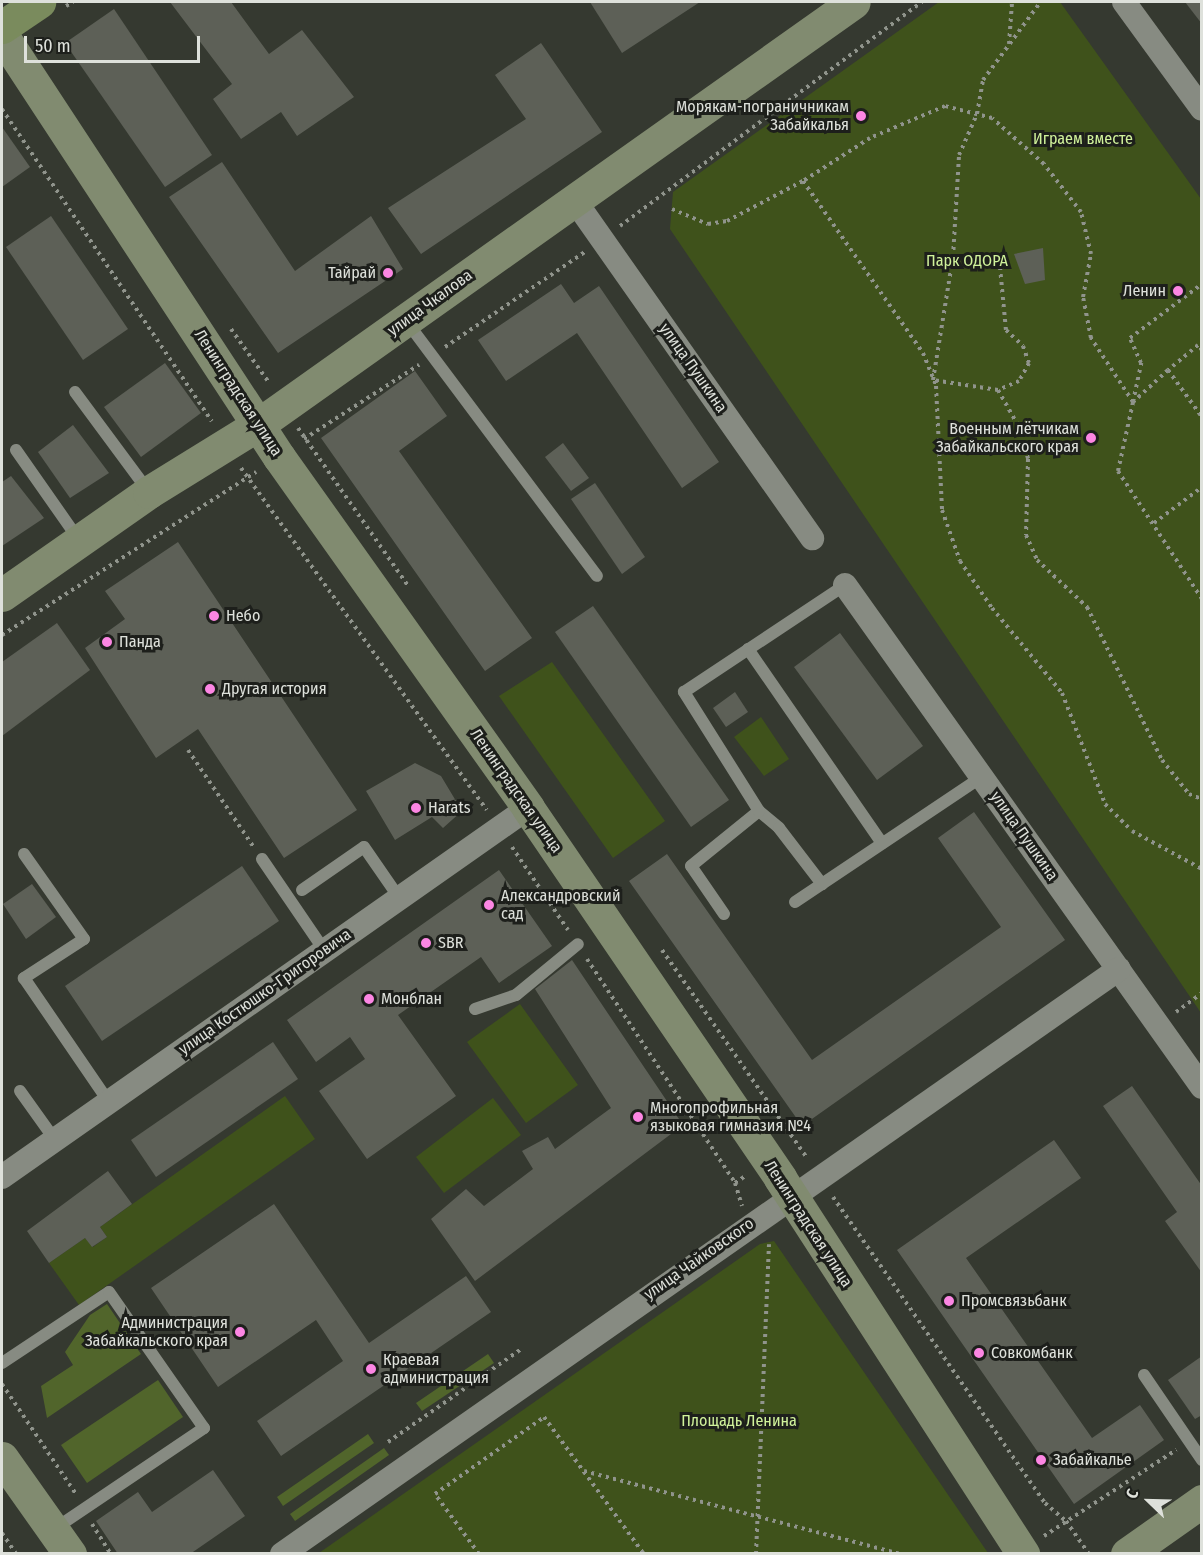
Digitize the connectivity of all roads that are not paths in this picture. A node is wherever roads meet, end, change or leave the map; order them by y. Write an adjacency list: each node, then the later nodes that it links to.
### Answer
1 (39, 2): 4 (main road)
2 (854, 2): 7 (main road, улица Чкалова)
3 (1124, 2): 6 (street)
4 (2, 27)
5 (2, 35): 10 (main road, Ленинградская улица)
6 (1202, 109)
7 (573, 198): 8 (main road, улица Чкалова); 13 (street, улица Пушкина)
8 (406, 321): 10 (main road, улица Чкалова); 15 (lane)
9 (75, 392): 12 (lane)
10 (259, 424): 12 (main road, улица Чкалова); 20 (main road, Ленинградская улица)
11 (16, 450): 14 (lane)
12 (149, 492): 14 (main road, улица Чкалова)
13 (812, 538)
14 (80, 541): 17 (main road, улица Чкалова)
15 (597, 576)
16 (845, 585): 18 (lane); 19 (street, улица Пушкина)
17 (2, 595)
18 (748, 649): 21 (lane); 22 (lane)
19 (982, 777): 22 (lane); 32 (street, улица Пушкина)
20 (528, 808): 27 (street, улица Костюшко-Григоровича); 39 (main road, Ленинградская улица)
21 (759, 811): 25 (lane); 29 (lane)
22 (882, 843): 25 (lane)
23 (24, 854): 36 (lane)
24 (262, 859): 31 (lane)
25 (822, 884): 28 (lane)
26 (302, 890): 27 (lane)
27 (400, 899): 31 (street, улица Костюшко-Григоровича)
28 (795, 902)
29 (724, 914)
30 (578, 944): 33 (lane)
31 (324, 950): 36 (street, улица Костюшко-Григоровича)
32 (1119, 969): 34 (street, улица Пушкина); 39 (street, улица Чайковского)
33 (475, 1008)
34 (1202, 1087)
35 (20, 1091): 37 (lane)
36 (109, 1102): 37 (street, улица Костюшко-Григоровича)
37 (55, 1140): 38 (street, улица Костюшко-Григоровича)
38 (2, 1177)
39 (791, 1199): 46 (main road, Ленинградская улица); 47 (street, улица Чайковского)
40 (2, 1363): 45 (lane)
41 (1144, 1374): 43 (lane)
42 (2, 1458): 45 (main road)
43 (1202, 1460)
44 (1202, 1501): 48 (main road)
45 (61, 1542)
46 (1022, 1553)
47 (282, 1554)
48 (1127, 1554)

